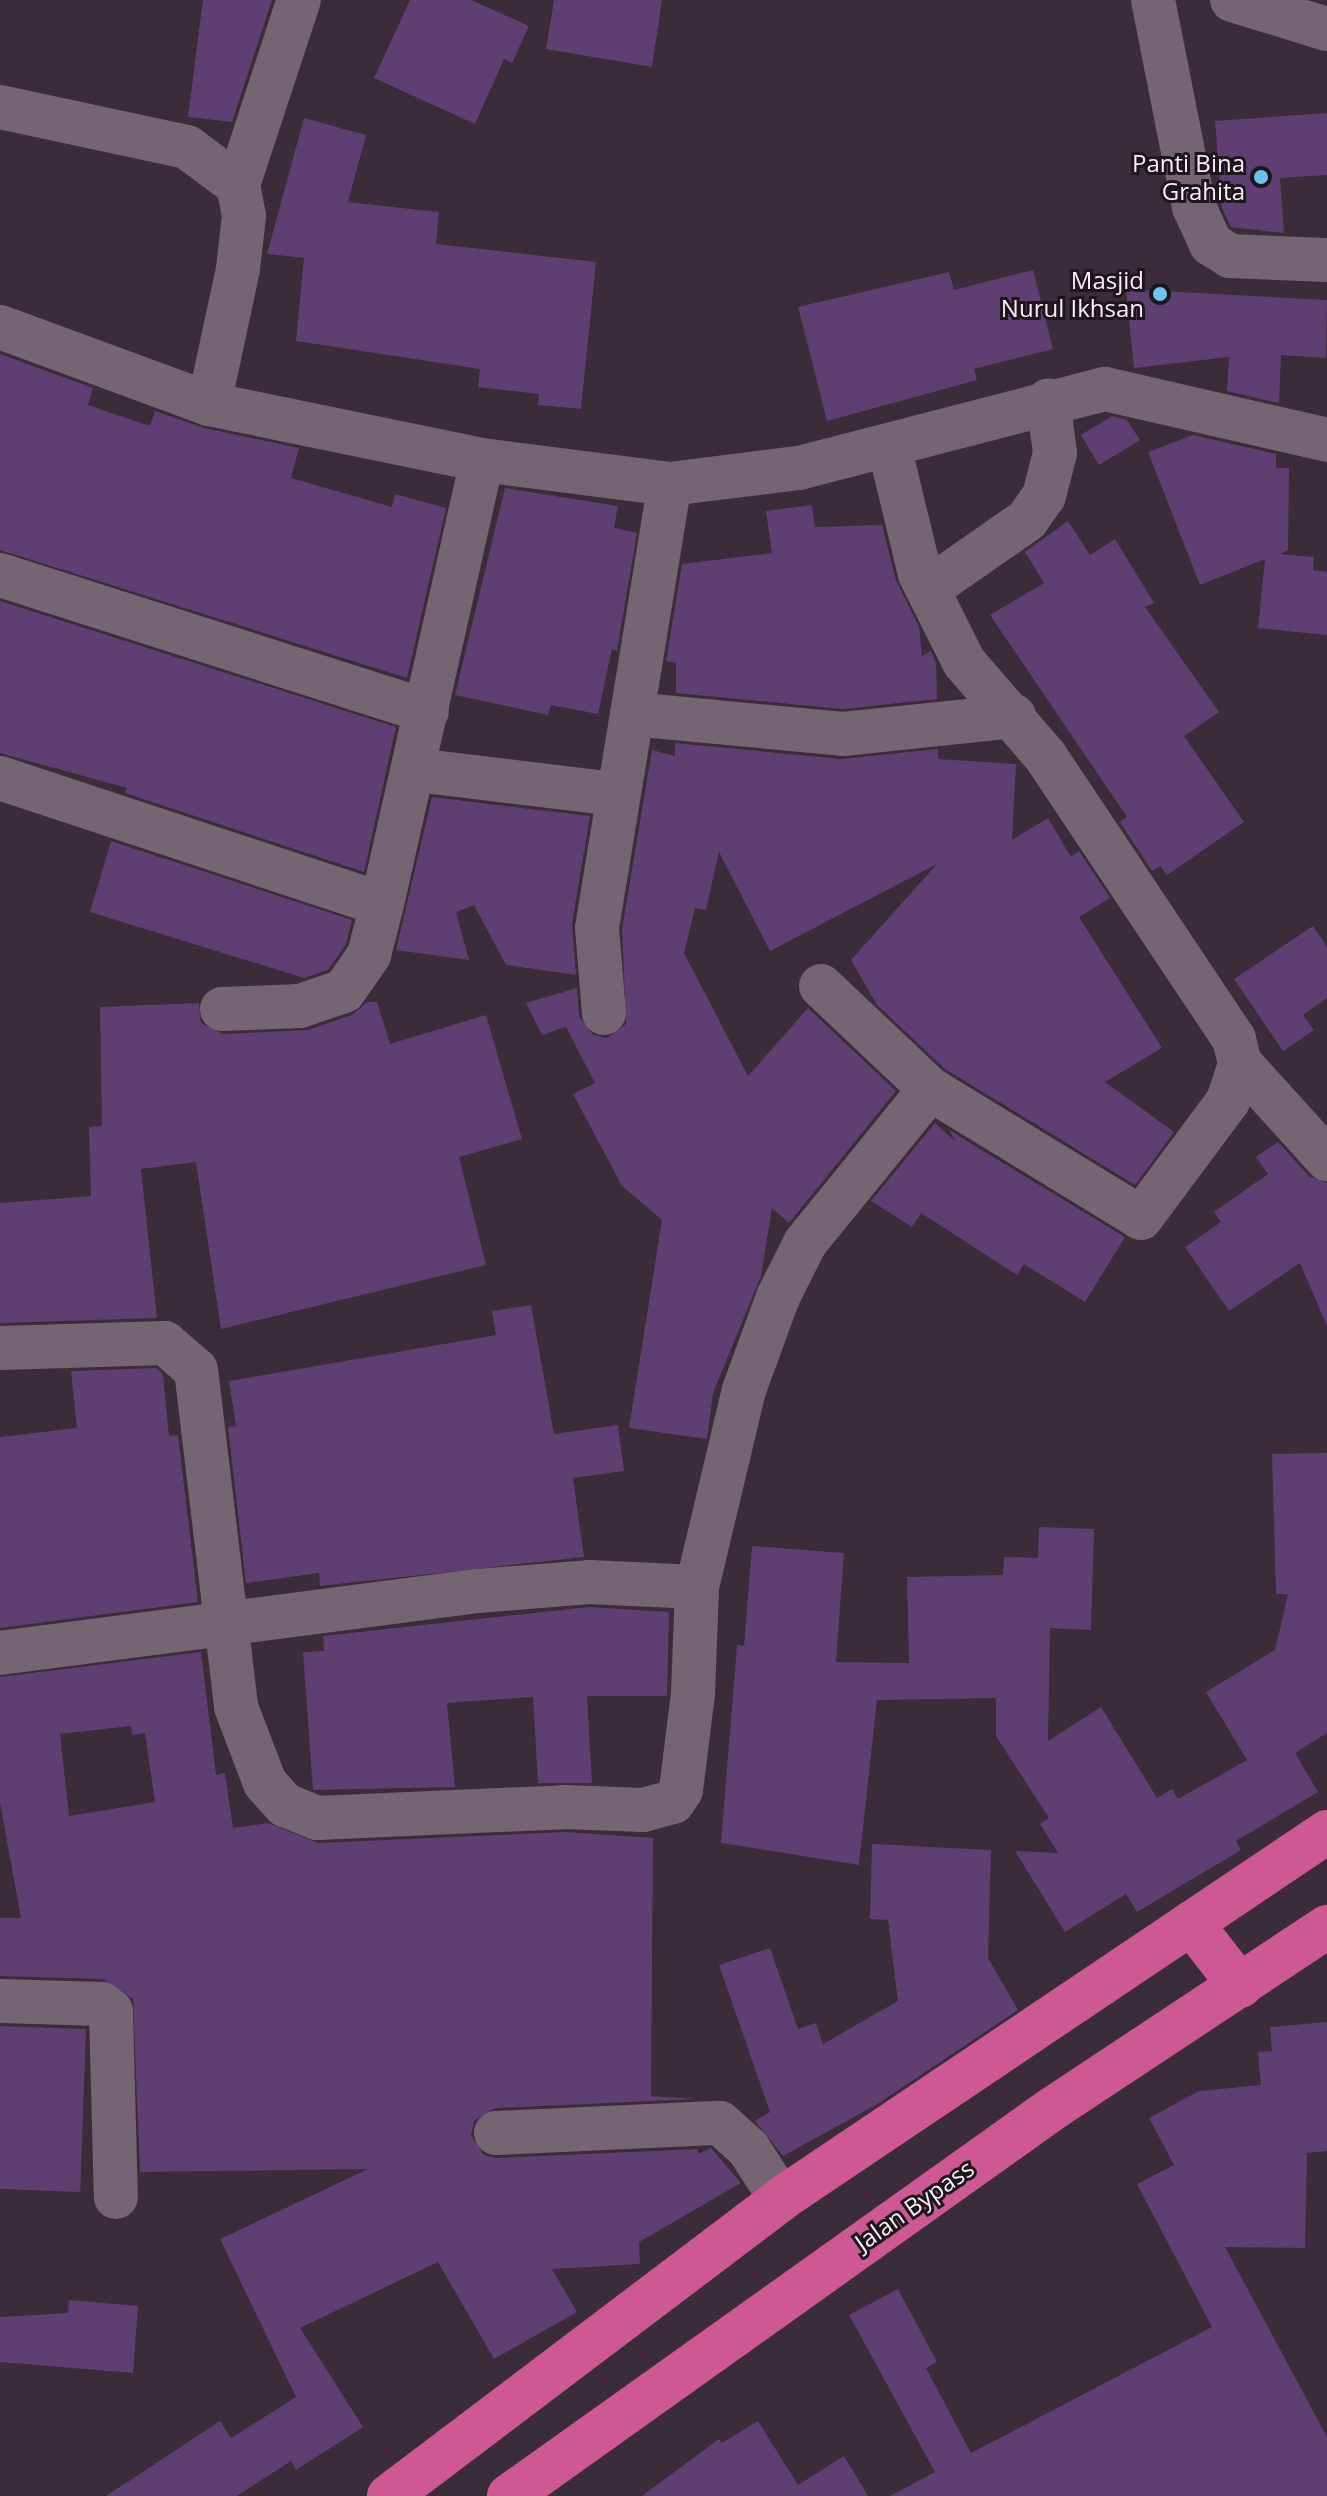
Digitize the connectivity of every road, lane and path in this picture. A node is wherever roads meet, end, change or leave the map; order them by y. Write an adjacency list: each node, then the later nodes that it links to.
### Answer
1 (299, 0): 6 (street)
2 (1153, 0): 7 (street)
3 (1232, 0): 4 (street)
4 (1327, 29)
5 (0, 107): 6 (street)
6 (238, 185): 10 (street)
7 (1327, 260)
8 (0, 327): 10 (street)
9 (1048, 400): 11 (street); 12 (street); 16 (street)
10 (209, 404): 13 (street)
11 (1327, 440)
12 (889, 446): 14 (street); 16 (street)
13 (482, 460): 14 (street); 17 (street)
14 (670, 484): 18 (street)
15 (0, 575): 17 (street)
16 (928, 589): 19 (street)
17 (427, 711): 20 (street)
18 (632, 714): 19 (street); 22 (street)
19 (1014, 716): 27 (street)
20 (416, 770): 22 (street); 23 (street)
21 (0, 778): 23 (street)
22 (615, 794): 26 (street)
23 (382, 904): 25 (street)
24 (821, 986): 28 (street)
25 (222, 1009)
26 (604, 1013)
27 (1240, 1063): 28 (street); 29 (street)
28 (930, 1089): 31 (street)
29 (1327, 1159)
30 (0, 1348): 32 (street)
31 (697, 1587): 32 (street); 32 (street)
32 (227, 1625): 33 (street)
33 (0, 1653)
34 (1327, 1832): 35 (highway)
35 (1191, 1923): 37 (highway); 41 (highway)
36 (1327, 1927): 37 (highway, Jalan Bypass)
37 (1240, 1986): 43 (highway, Jalan Bypass)
38 (0, 2001): 40 (street)
39 (496, 2133): 41 (street)
40 (116, 2197)
41 (781, 2199): 42 (highway)
42 (389, 2496)
43 (509, 2496)

